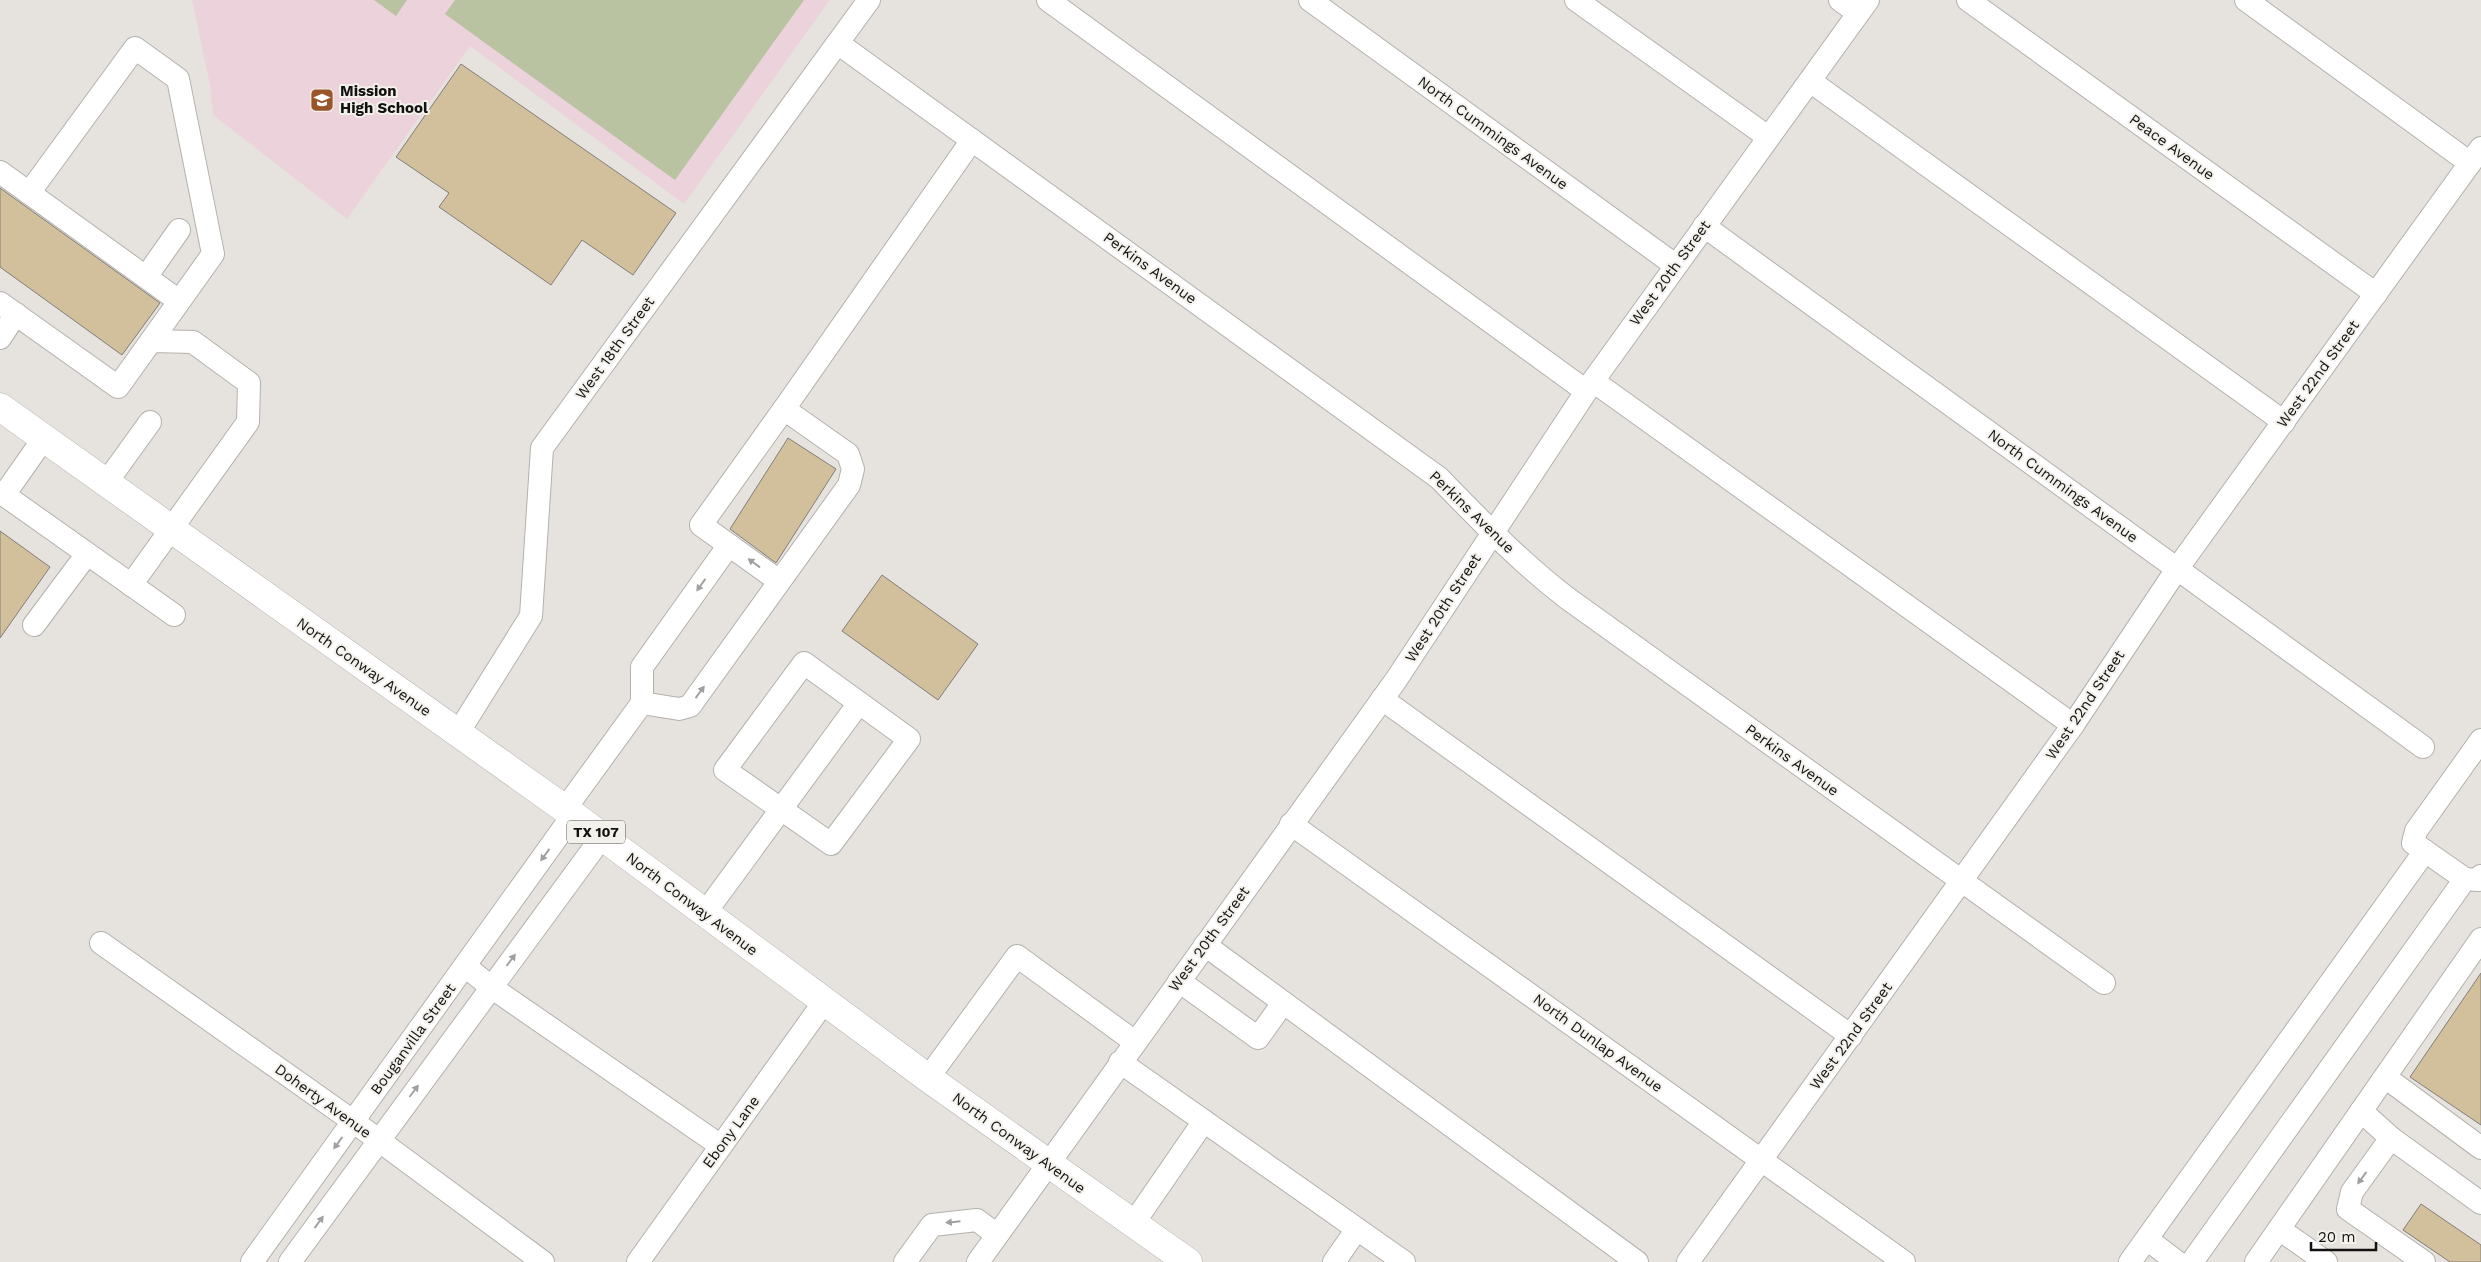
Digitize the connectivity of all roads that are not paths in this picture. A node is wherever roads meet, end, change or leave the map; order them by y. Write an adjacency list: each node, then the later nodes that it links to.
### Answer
1 (869, 0): 9 (street, West 18th Street)
2 (1048, 0): 25 (street)
3 (1310, 0): 18 (street, North Cummings Avenue)
4 (1576, 0): 11 (street)
5 (1840, 0): 8 (street)
6 (1968, 0): 20 (street, Peace Avenue)
7 (2246, 0): 13 (street)
8 (1863, 7): 10 (street, West 20th Street)
9 (839, 44): 12 (street, Perkins Avenue); 46 (street, West 18th Street)
10 (1810, 81): 11 (street, West 20th Street); 29 (street)
11 (1768, 137): 16 (street, West 20th Street)
12 (972, 140): 27 (street); 34 (street, Perkins Avenue)
13 (2476, 155): 20 (street, West 22nd Street)
14 (0, 172): 15 (street)
15 (30, 193): 19 (street); 21 (street)
16 (1704, 226): 18 (street, West 20th Street); 37 (street, North Cummings Avenue)
17 (179, 230): 19 (street)
18 (1675, 266): 25 (street, West 20th Street)
19 (146, 277): 21 (street)
20 (2376, 294): 29 (street, West 22nd Street)
21 (179, 301): 24 (street)
22 (8, 309): 23 (street); 24 (street)
23 (0, 338)
24 (151, 341): 33 (street)
25 (1589, 386): 34 (street, West 20th Street); 45 (street)
26 (0, 407): 30 (main road, North Conway Avenue / TX 107)
27 (784, 409): 35 (street); 38 (street)
28 (150, 422): 31 (street)
29 (2284, 422): 37 (street, West 22nd Street)
30 (44, 438): 31 (main road, North Conway Avenue / TX 107); 32 (street)
31 (106, 483): 33 (main road, North Conway Avenue / TX 107)
32 (2, 493): 36 (street)
33 (171, 530): 39 (street); 46 (main road, North Conway Avenue / TX 107)
34 (1492, 533): 42 (street, West 20th Street); 55 (street, Perkins Avenue)
35 (729, 546): 38 (street, one-way to 35); 43 (street, one-way to 43)
36 (87, 554): 39 (street); 41 (street)
37 (2177, 569): 45 (street, West 22nd Street); 48 (street, North Cummings Avenue)
38 (779, 581): 43 (street, one-way to 38)
39 (131, 585): 40 (street)
40 (174, 615)
41 (34, 625)
42 (1382, 699): 51 (street, West 20th Street); 66 (street)
43 (642, 703): 50 (street, Bouganvilla Street)
44 (859, 703): 49 (street); 49 (street); 49 (street)
45 (2073, 725): 55 (street, West 22nd Street)
46 (458, 733): 50 (main road, North Conway Avenue / TX 107)
47 (2481, 740): 53 (street)
48 (2422, 747)
49 (781, 809): 56 (street)
50 (569, 812): 52 (main road, North Conway Avenue / TX 107); 60 (street, Bouganvilla Street, one-way to 60)
51 (1291, 824): 59 (street, West 20th Street); 78 (street, North Dunlap Avenue)
52 (602, 837): 56 (main road, North Conway Avenue / TX 107); 63 (street, Bouganvilla Street, one-way to 52)
53 (2425, 851): 54 (street); 85 (street)
54 (2473, 878): 100 (street)
55 (1961, 882): 62 (street, Perkins Avenue); 66 (street, West 22nd Street)
56 (705, 913): 64 (main road, North Conway Avenue / TX 107)
57 (2481, 939): 69 (street)
58 (101, 943): 73 (street, Doherty Avenue)
59 (1205, 945): 61 (street, West 20th Street); 65 (street)
60 (465, 966): 63 (street); 73 (street, Bouganvilla Street)
61 (1178, 981): 65 (street); 67 (street, West 20th Street)
62 (2104, 983)
63 (491, 987): 75 (street, Bouganvilla Street, one-way to 63); 76 (street)
64 (824, 1002): 70 (main road, North Conway Avenue / TX 107); 76 (street, Ebony Lane)
65 (1283, 1003): 95 (street)
66 (1851, 1036): 78 (street, West 22nd Street)
67 (1135, 1042): 68 (street, West 20th Street); 70 (street)
68 (1120, 1062): 72 (street); 79 (street, West 20th Street)
69 (2385, 1077): 71 (street); 77 (street)
70 (928, 1078): 79 (main road, North Conway Avenue / TX 107)
71 (2361, 1111): 74 (street); 83 (street)
72 (1204, 1121): 81 (street); 82 (street)
73 (354, 1122): 75 (street, Doherty Avenue); 86 (street, Bouganvilla Street, one-way to 86)
74 (2391, 1138): 80 (street); 103 (street, one-way to 103)
75 (378, 1140): 87 (street, Bouganvilla Street, one-way to 75); 88 (street, Doherty Avenue)
76 (721, 1146): 89 (street, Ebony Lane)
77 (2481, 1148)
78 (1762, 1160): 96 (street, West 22nd Street); 97 (street, North Dunlap Avenue)
79 (1048, 1164): 81 (main road, North Conway Avenue / TX 107); 84 (street, West 20th Street)
80 (2481, 1203)
81 (1133, 1224): 92 (main road, North Conway Avenue / TX 107)
82 (1357, 1229): 93 (street); 94 (street)
83 (2279, 1229): 101 (street); 102 (street)
84 (997, 1235): 90 (street, one-way to 90); 91 (street, West 20th Street)
85 (2147, 1239): 98 (street); 99 (street)
86 (252, 1262)
87 (290, 1262)
88 (543, 1262)
89 (638, 1262)
90 (905, 1262)
91 (978, 1262)
92 (1188, 1262)
93 (1334, 1262)
94 (1404, 1262)
95 (1636, 1262)
96 (1688, 1262)
97 (1904, 1262)
98 (2130, 1262)
99 (2177, 1262)
100 (2192, 1262)
101 (2256, 1262)
102 (2326, 1262)
103 (2424, 1262)

